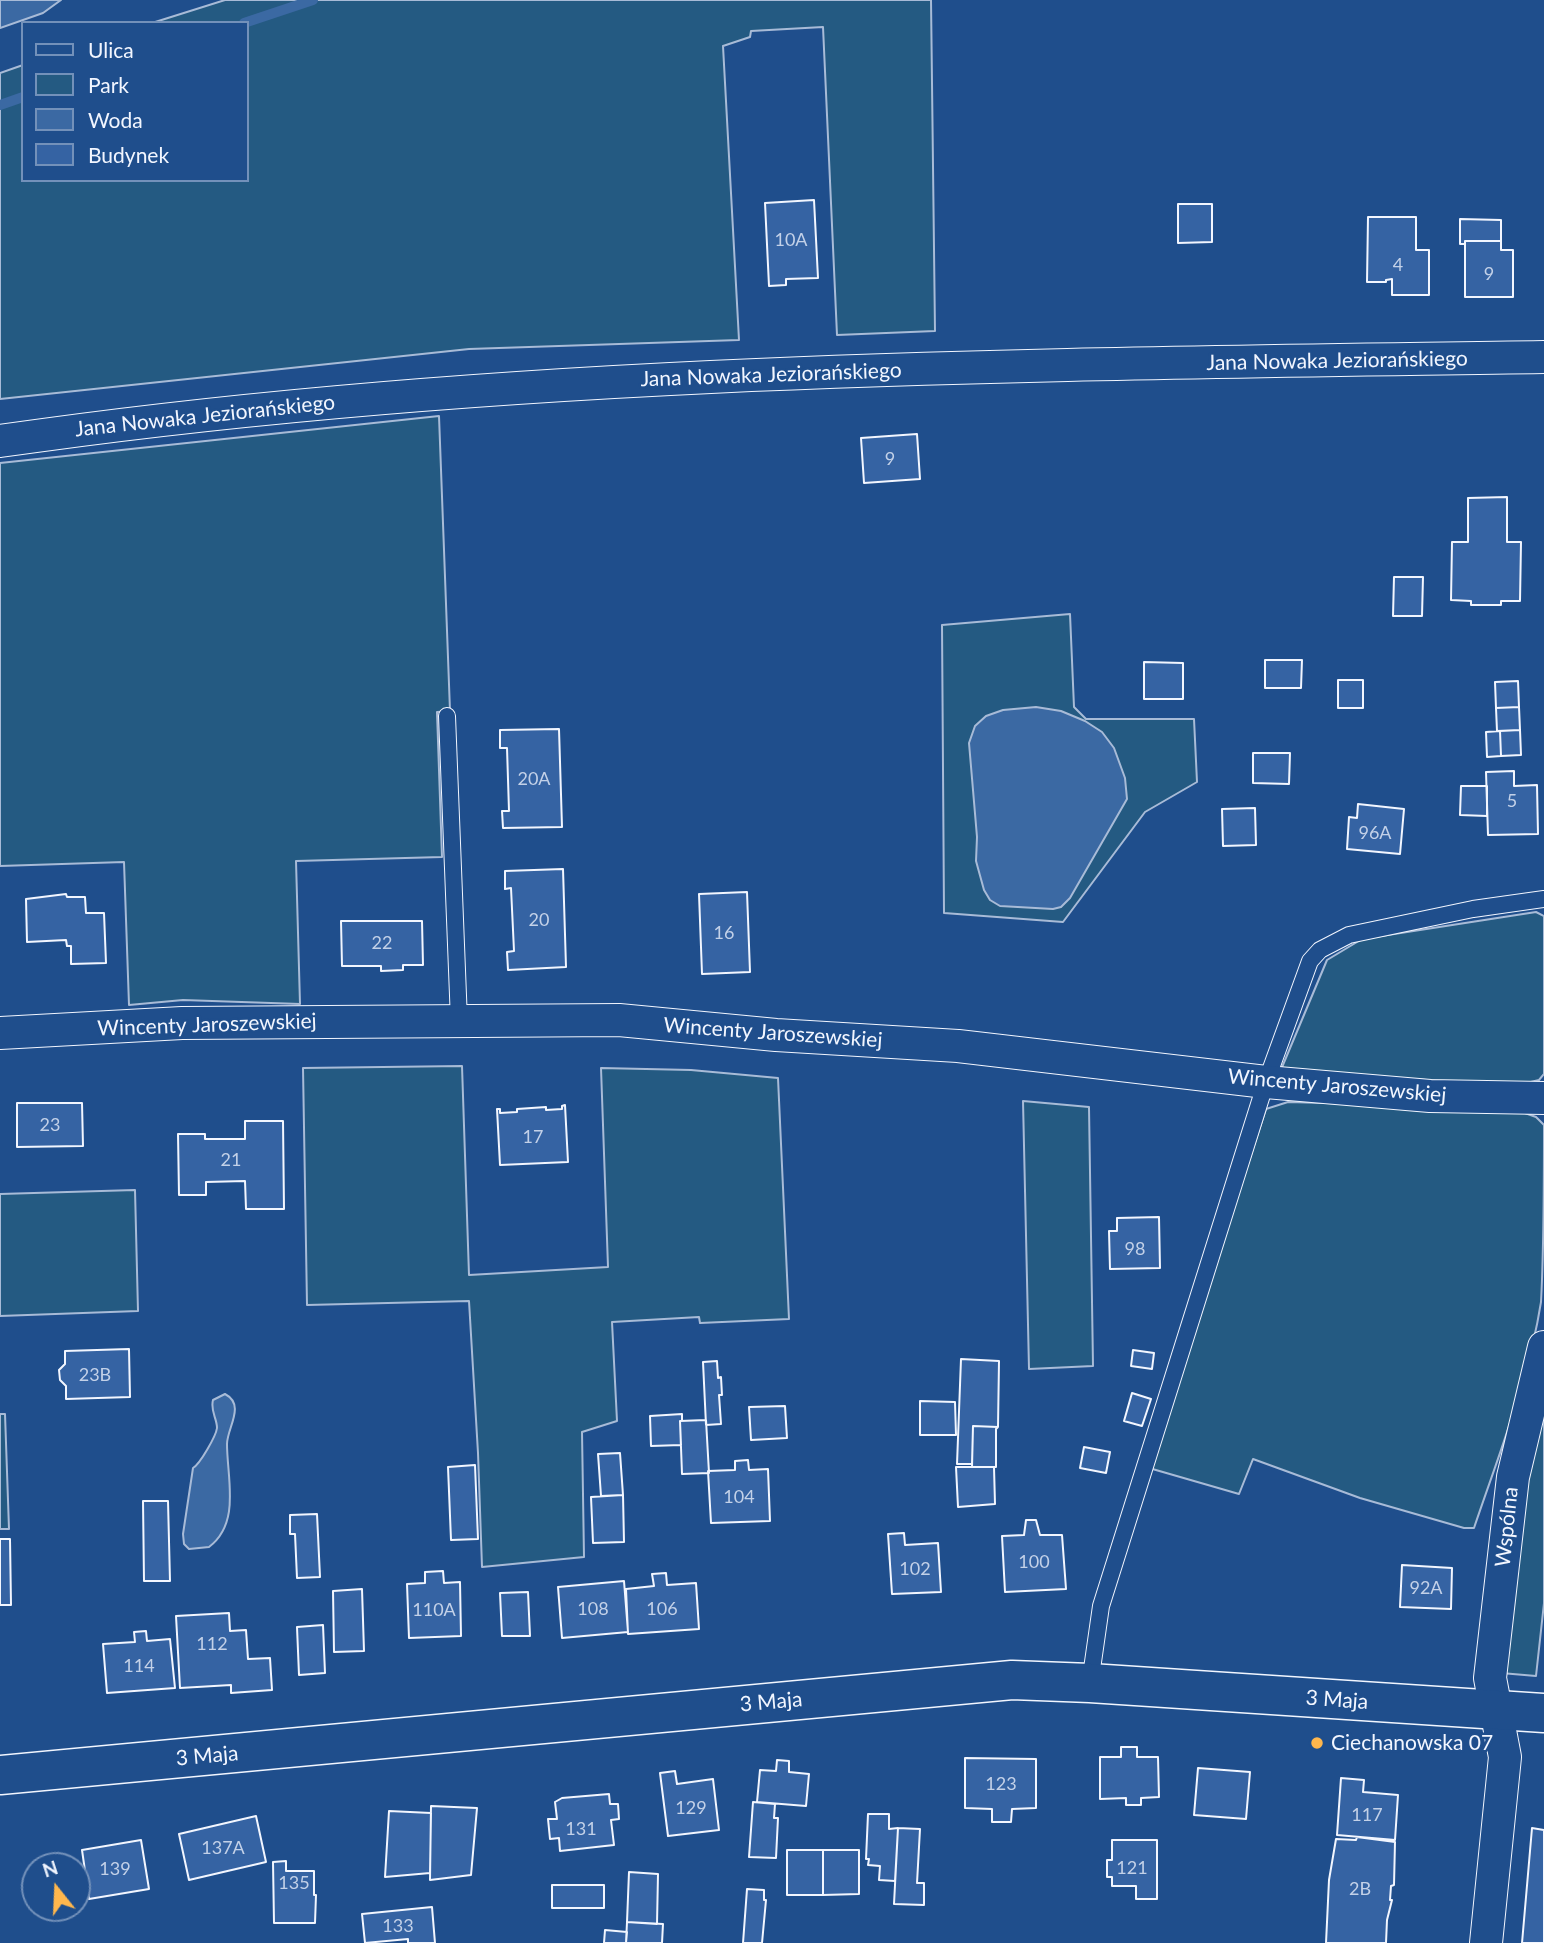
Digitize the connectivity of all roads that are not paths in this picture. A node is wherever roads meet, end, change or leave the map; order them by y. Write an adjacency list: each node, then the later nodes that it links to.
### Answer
1 (1544, 357): 2 (street, Jana Nowaka Jeziorańskiego)
2 (0, 441)
3 (447, 716): 5 (lane)
4 (1544, 899): 7 (lane)
5 (459, 1021): 6 (street, Wincenty Jaroszewskiej); 7 (street, Wincenty Jaroszewskiej)
6 (0, 1033)
7 (1266, 1082): 8 (street, Wincenty Jaroszewskiej); 10 (lane)
8 (1544, 1098)
9 (1544, 1347): 11 (street, Wspólna)
10 (1090, 1683): 11 (street, 3 Maja); 13 (street, 3 Maja)
11 (1494, 1710): 12 (street, 3 Maja); 14 (street, Wspólna)
12 (1544, 1713)
13 (0, 1775)
14 (1486, 1943)

